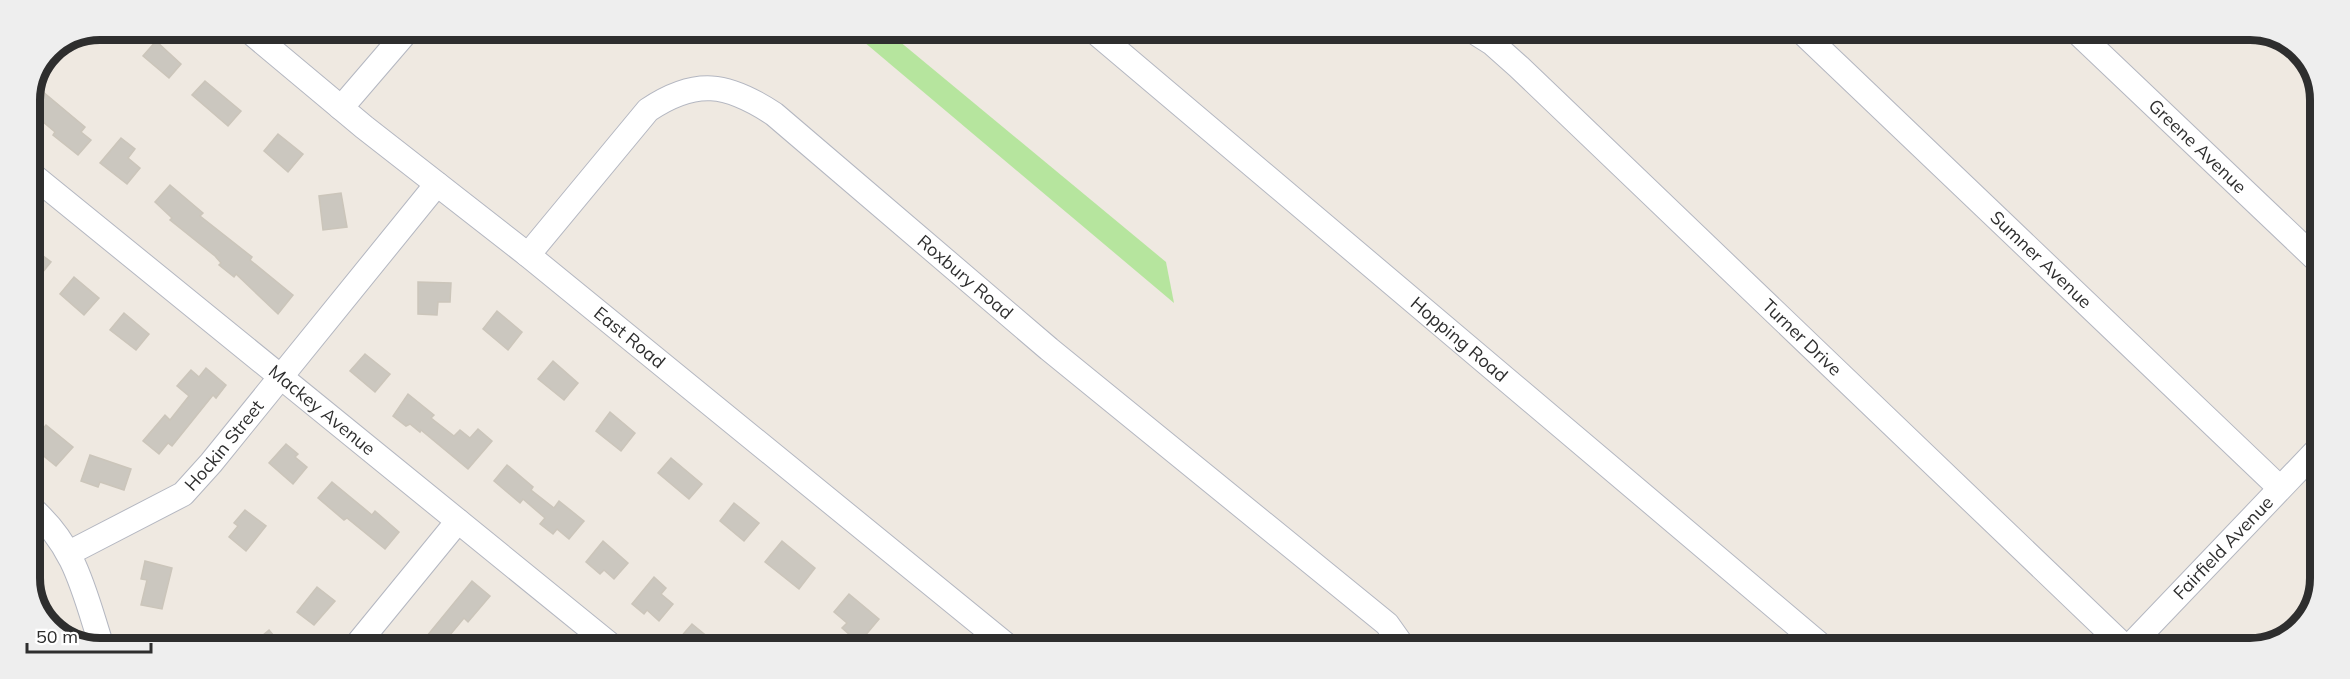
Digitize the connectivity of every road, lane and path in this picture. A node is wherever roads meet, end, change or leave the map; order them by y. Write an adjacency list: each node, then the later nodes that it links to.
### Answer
1 (260, 40): 7 (street, East Road)
2 (399, 40): 7 (street)
3 (1105, 40): 23 (street, Hopping Road)
4 (1496, 40): 24 (street, Turner Drive)
5 (1810, 40): 14 (street, Sumner Avenue)
6 (2085, 40): 10 (street, Greene Avenue)
7 (341, 108): 9 (street, East Road)
8 (40, 181): 12 (street, Mackey Avenue)
9 (436, 184): 11 (street, East Road); 12 (street, Hockin Street)
10 (2309, 253)
11 (528, 255): 21 (street, East Road); 22 (street, Roxbury Road)
12 (280, 377): 16 (street, Mackey Avenue); 17 (street, Hockin Street)
13 (2310, 457): 14 (street, Fairfield Avenue)
14 (2280, 488): 25 (street, Fairfield Avenue)
15 (41, 516): 17 (street)
16 (458, 521): 19 (street); 20 (street, Mackey Avenue)
17 (69, 553): 18 (street)
18 (99, 638)
19 (362, 638)
20 (602, 638)
21 (996, 638)
22 (1397, 638)
23 (1812, 638)
24 (2116, 638)
25 (2137, 638)

